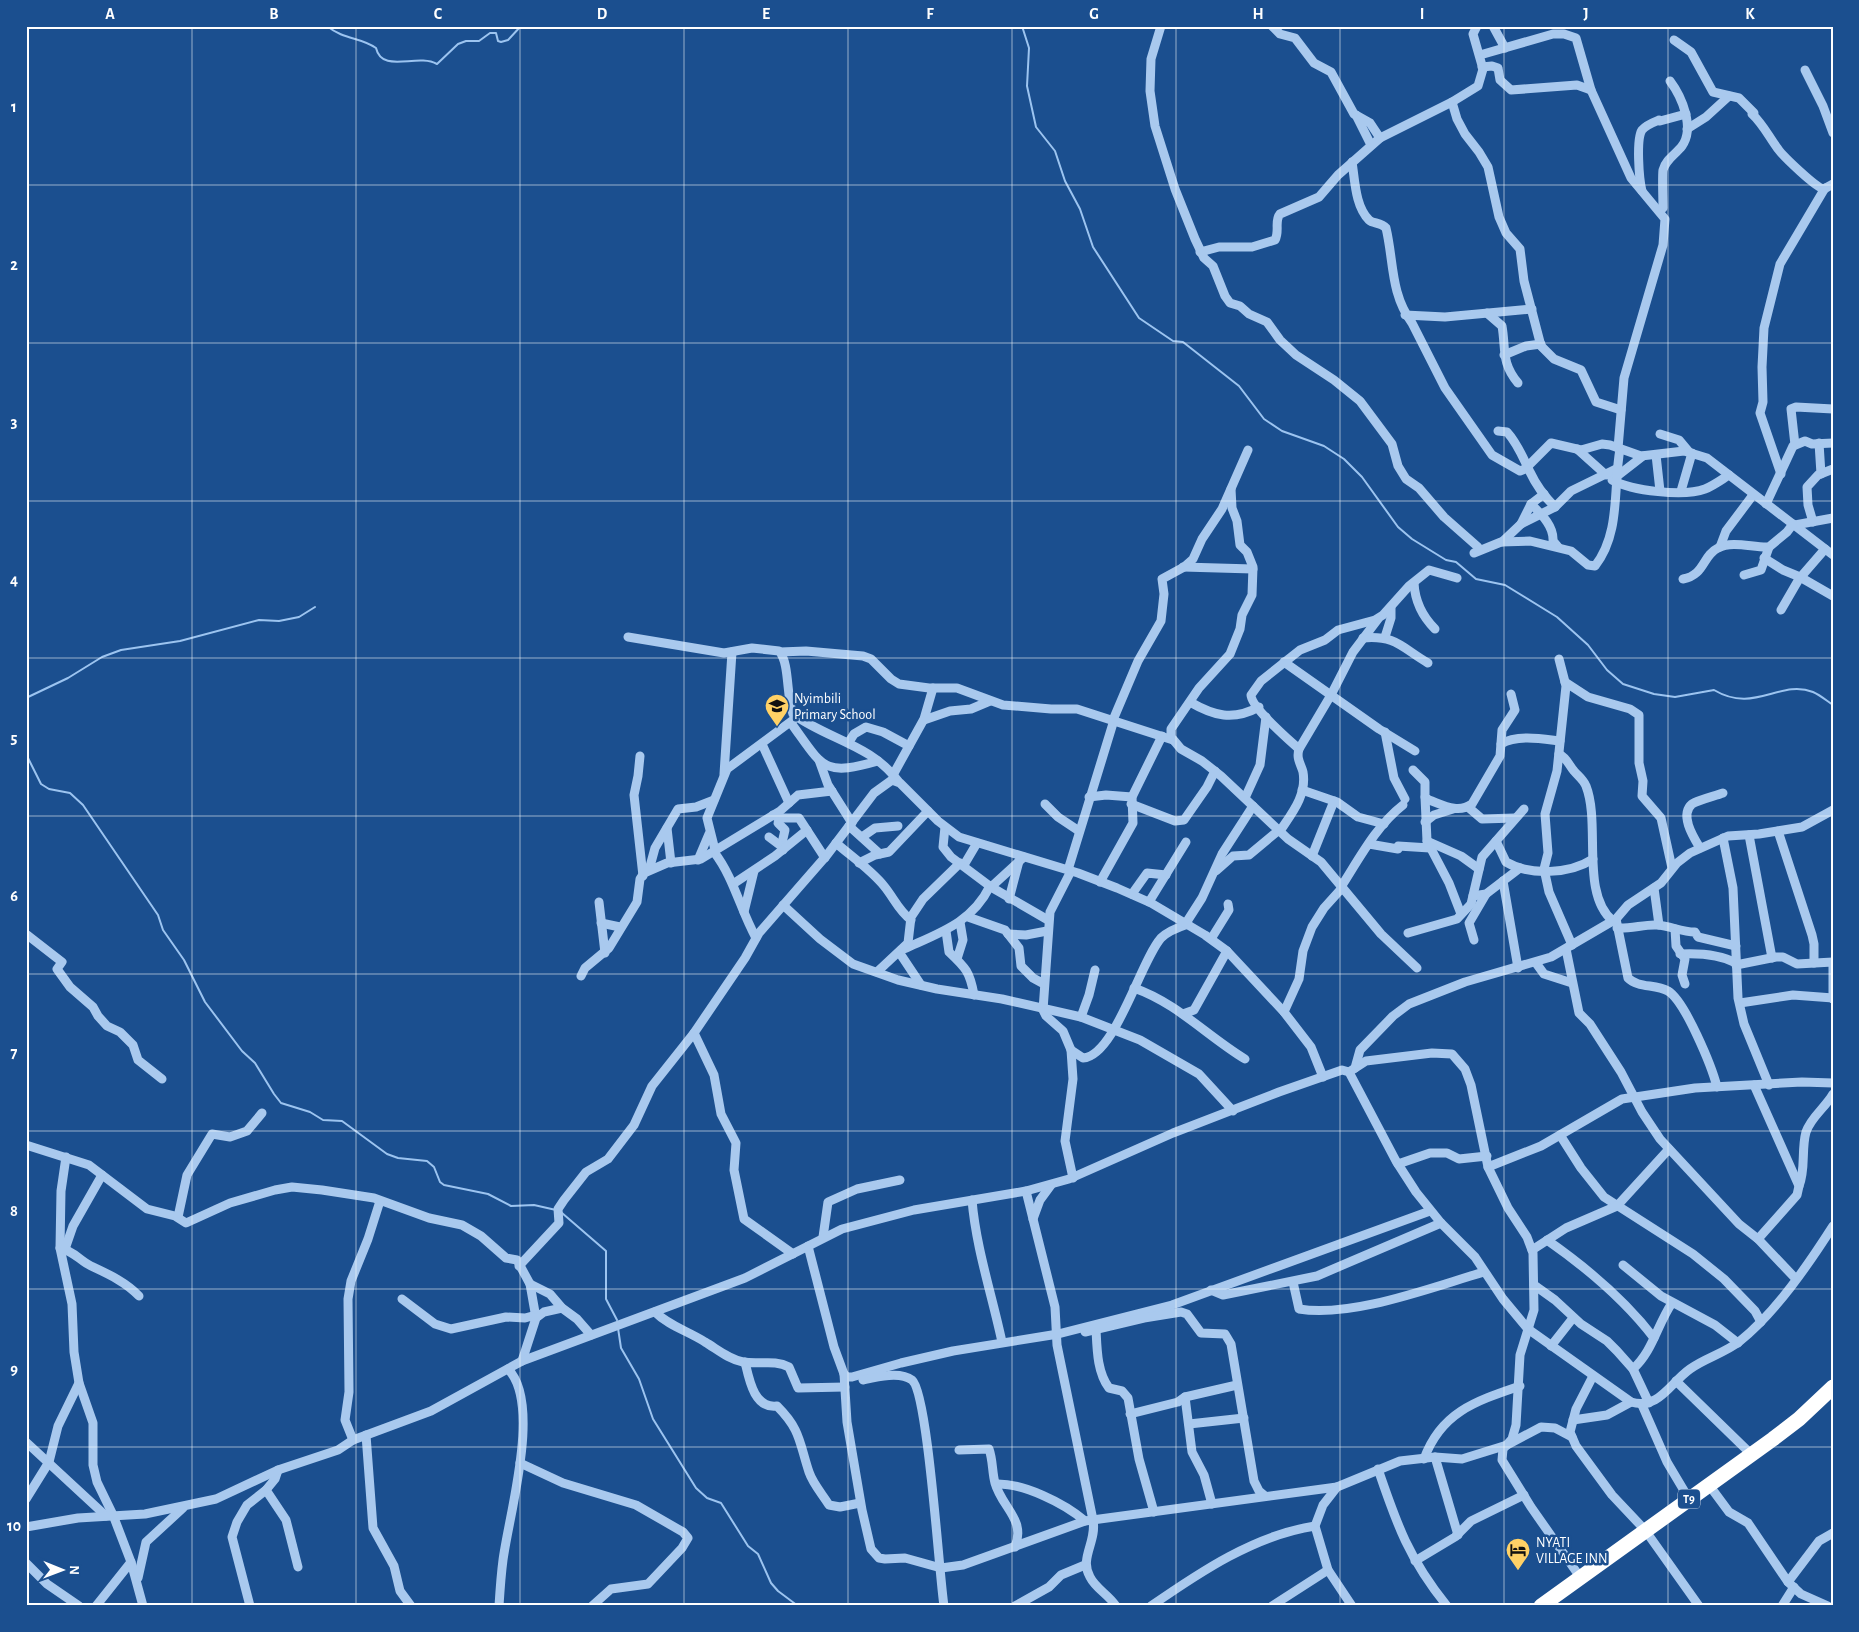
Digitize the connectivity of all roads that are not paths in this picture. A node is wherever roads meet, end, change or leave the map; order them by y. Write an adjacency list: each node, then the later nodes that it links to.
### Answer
1 (1161, 26): 24 (street)
2 (1272, 26): 15 (street)
3 (1477, 26): 7 (street)
4 (1493, 26): 6 (street)
5 (1674, 40): 12 (street)
6 (1505, 48): 7 (street); 11 (street)
7 (1480, 55): 8 (street)
8 (1482, 67): 11 (street); 13 (street)
9 (1805, 70): 17 (street)
10 (1670, 81): 14 (street)
11 (1591, 90): 22 (street)
12 (1729, 96): 16 (street); 21 (street)
13 (1452, 102): 18 (street); 25 (street)
14 (1686, 114): 16 (street); 22 (street)
15 (1356, 115): 18 (street); 19 (street)
16 (1687, 129): 23 (street)
17 (1833, 133)
18 (1380, 138): 19 (street)
19 (1371, 145): 20 (street)
20 (1352, 162): 24 (street); 27 (street)
21 (1829, 186): 46 (street)
22 (1642, 193): 32 (street)
23 (1663, 208)
24 (1200, 252): 64 (street)
25 (1532, 309): 26 (street); 28 (street)
26 (1487, 314): 27 (street); 29 (street)
27 (1405, 315): 44 (street)
28 (1541, 344): 29 (street); 32 (street)
29 (1504, 355): 30 (street)
30 (1518, 383)
31 (1833, 409): 37 (street)
32 (1621, 410): 38 (street)
33 (1498, 431): 44 (street)
34 (1660, 434): 41 (street)
35 (1833, 442): 36 (street)
36 (1819, 443): 37 (street); 47 (street)
37 (1795, 445): 46 (street)
38 (1619, 448): 40 (street); 43 (street); 49 (street)
39 (1248, 450): 51 (street)
40 (1577, 450): 44 (street); 48 (street)
41 (1691, 453): 42 (street); 50 (street); 53 (street)
42 (1656, 455): 43 (street); 52 (street)
43 (1643, 456): 49 (street)
44 (1527, 466): 54 (street)
45 (1833, 469): 47 (street)
46 (1781, 474): 57 (street)
47 (1821, 474): 61 (street)
48 (1605, 475): 49 (street); 58 (street)
49 (1616, 476): 52 (street); 65 (street)
50 (1729, 476): 53 (street); 55 (street)
51 (1231, 489): 71 (street); 72 (street)
52 (1660, 491): 53 (street)
53 (1681, 491)
54 (1544, 494): 56 (street); 58 (street)
55 (1753, 495): 57 (street); 66 (street)
56 (1531, 504): 59 (street); 62 (street)
57 (1766, 504): 63 (street)
58 (1555, 507): 59 (street)
59 (1542, 514): 62 (street); 65 (street)
60 (1833, 518): 61 (street)
61 (1813, 522): 63 (street)
62 (1521, 524): 64 (street)
63 (1794, 525): 67 (street); 68 (street)
64 (1502, 542): 65 (street)
65 (1558, 547)
66 (1720, 547): 67 (street); 76 (street)
67 (1769, 547): 70 (street)
68 (1825, 549): 69 (street); 74 (street)
69 (1833, 555)
70 (1764, 558): 73 (street); 74 (street)
71 (1183, 567): 72 (street); 101 (street)
72 (1253, 568): 96 (street)
73 (1744, 575)
74 (1800, 577): 78 (street); 80 (street)
75 (1457, 578): 77 (street)
76 (1683, 579)
77 (1414, 583): 79 (street); 82 (street)
78 (1833, 596)
79 (1391, 608): 81 (street); 84 (street)
80 (1780, 610)
81 (1378, 618): 85 (street); 89 (street)
82 (1435, 629)
83 (628, 637): 86 (street)
84 (1385, 637): 85 (street); 90 (street)
85 (1363, 638): 93 (street)
86 (732, 652): 87 (street); 118 (street)
87 (780, 652): 92 (street); 99 (street)
88 (1560, 659): 91 (street)
89 (1284, 662): 93 (street); 97 (street)
90 (1428, 663)
91 (1565, 682): 105 (street); 174 (street)
92 (933, 688): 95 (street); 100 (street)
93 (1331, 694): 102 (street); 110 (street)
94 (1511, 694): 108 (street)
95 (990, 701): 100 (street); 101 (street)
96 (1190, 702): 97 (street); 104 (street)
97 (1259, 707): 98 (street)
98 (1266, 717): 110 (street); 125 (street)
99 (794, 720): 106 (street); 107 (street); 114 (street)
100 (924, 720): 109 (street)
101 (1113, 720): 103 (street); 123 (street)
102 (1385, 732): 111 (street); 141 (street)
103 (1162, 736): 104 (street); 127 (street)
104 (1173, 740): 117 (street)
105 (1560, 741): 108 (street); 112 (street)
106 (850, 742): 109 (street); 115 (street)
107 (762, 744): 118 (street); 129 (street)
108 (1501, 744): 132 (street)
109 (909, 746): 119 (street)
110 (1299, 749): 120 (street)
111 (1415, 751)
112 (1559, 754): 168 (street); 177 (street)
113 (640, 756): 178 (street)
114 (819, 760): 115 (street); 121 (street)
115 (878, 761): 119 (street)
116 (1413, 770): 124 (street)
117 (1215, 771): 125 (street); 127 (street)
118 (724, 774): 126 (street)
119 (895, 778): 135 (street); 140 (street)
120 (1302, 790): 128 (street); 147 (street)
121 (832, 791): 129 (street); 140 (street)
122 (1723, 793): 161 (street)
123 (1089, 797): 127 (street); 146 (street)
124 (1426, 797): 133 (street); 139 (street)
125 (1245, 798): 131 (street)
126 (714, 800): 144 (street); 149 (street)
127 (1132, 800): 182 (street)
128 (1334, 801): 141 (street); 164 (street)
129 (789, 803): 137 (street)
130 (1045, 804): 146 (street)
131 (1253, 806): 147 (street); 179 (street)
132 (1468, 807): 133 (street); 138 (street)
133 (1453, 809): 139 (street)
134 (1524, 809): 138 (street)
135 (928, 810): 143 (street); 163 (street)
136 (1833, 810): 148 (street)
137 (777, 817): 145 (street); 160 (street); 162 (street)
138 (1515, 818): 154 (street)
139 (1425, 822): 159 (street)
140 (851, 824): 152 (street); 156 (street)
141 (1384, 824): 158 (street)
142 (898, 826): 152 (street)
143 (945, 827): 157 (street); 171 (street)
144 (667, 828): 169 (street); 178 (street)
145 (807, 830): 160 (street); 165 (street)
146 (1079, 831): 176 (street)
147 (1279, 831): 164 (street); 179 (street)
148 (1778, 831): 150 (street); 227 (street)
149 (709, 834): 162 (street); 167 (street)
150 (1749, 835): 153 (street); 222 (street)
151 (769, 837): 160 (street)
152 (862, 837): 163 (street)
153 (1723, 838): 161 (street); 216 (street)
154 (1496, 841): 172 (street); 173 (street)
155 (1186, 842): 180 (street)
156 (836, 843): 165 (street); 170 (street)
157 (977, 843): 166 (street); 171 (street)
158 (1370, 844): 159 (street); 185 (street)
159 (1428, 844): 172 (street); 197 (street)
160 (782, 848): 175 (street)
161 (1700, 848): 174 (street)
162 (714, 851): 167 (street); 183 (street)
163 (880, 854): 170 (street)
164 (1312, 856): 185 (street)
165 (824, 858): 194 (street)
166 (1022, 859): 176 (street); 184 (street); 190 (street)
167 (698, 860): 169 (street)
168 (1593, 860): 177 (street); 196 (street)
169 (671, 863): 178 (street)
170 (858, 863): 199 (street)
171 (962, 864): 184 (street); 199 (street)
172 (1479, 868): 189 (street)
173 (1520, 868): 177 (street); 181 (street)
174 (1672, 868): 186 (street)
175 (754, 871): 183 (street); 195 (street)
176 (1070, 871): 182 (street); 200 (street)
177 (1544, 871): 217 (street)
178 (646, 873): 205 (street)
179 (1212, 874): 202 (street)
180 (1166, 875): 187 (street); 192 (street)
181 (1503, 881): 188 (street); 229 (street)
182 (1100, 882): 187 (street)
183 (733, 884): 195 (street)
184 (990, 886): 190 (street); 198 (street)
185 (1342, 888): 228 (street); 242 (street)
186 (1654, 888): 203 (street); 204 (street)
187 (1132, 894): 192 (street)
188 (1486, 894): 189 (street); 215 (street)
189 (1473, 896): 197 (street)
190 (1009, 899): 200 (street)
191 (599, 902): 201 (street)
192 (1149, 902): 202 (street)
193 (1228, 904): 214 (street)
194 (783, 905): 213 (street); 231 (street)
195 (744, 912): 213 (street)
196 (1604, 912): 203 (street); 206 (street)
197 (1461, 914): 210 (street)
198 (964, 919): 209 (street); 212 (street); 223 (street)
199 (911, 920): 218 (street)
200 (1048, 920): 208 (street)
201 (601, 923): 205 (street); 220 (street)
202 (1187, 923): 214 (street); 237 (street)
203 (1615, 923): 204 (street); 206 (street); 255 (street)
204 (1659, 925): 207 (street)
205 (620, 927): 220 (street)
206 (1602, 929): 217 (street)
207 (1676, 929): 216 (street); 221 (street)
208 (1047, 930): 212 (street); 234 (street)
209 (946, 931): 218 (street); 223 (street)
210 (1408, 933)
211 (26, 934): 251 (street)
212 (1008, 934): 234 (street)
213 (756, 938): 246 (street)
214 (1211, 939): 219 (street)
215 (1474, 940)
216 (1736, 946): 226 (street)
217 (1569, 947): 224 (street); 233 (street)
218 (901, 951): 231 (street); 236 (street)
219 (1227, 951): 242 (street); 243 (street)
220 (605, 953): 232 (street)
221 (1680, 954): 226 (street); 235 (street)
222 (1772, 958): 226 (street); 227 (street)
223 (957, 959): 238 (street)
224 (1536, 963): 229 (street); 233 (street)
225 (1833, 963): 227 (street); 239 (street)
226 (1736, 964): 240 (street)
227 (1814, 964)
228 (1417, 968)
229 (1518, 968): 249 (street)
230 (1095, 970): 244 (street)
231 (877, 972): 236 (street)
232 (581, 976)
233 (1572, 983): 257 (street)
234 (1044, 984): 241 (street)
235 (1685, 984)
236 (921, 985): 238 (street)
237 (1134, 988): 243 (street); 245 (street)
238 (974, 995): 241 (street)
239 (1833, 998): 240 (street)
240 (1740, 1003): 253 (street)
241 (1043, 1010): 244 (street); 247 (street)
242 (1284, 1012): 250 (street)
243 (1183, 1014): 248 (street)
244 (1081, 1017): 245 (street)
245 (1116, 1029): 247 (street); 258 (street)
246 (694, 1034): 287 (street); 288 (street)
247 (1071, 1050): 268 (street)
248 (1245, 1059)
249 (1352, 1070): 250 (street); 263 (street); 265 (street)
250 (1324, 1077): 258 (street)
251 (162, 1079)
252 (1833, 1083): 253 (street)
253 (1769, 1085): 254 (street)
254 (1754, 1086): 255 (street); 271 (street)
255 (1717, 1087): 257 (street)
256 (1833, 1094): 271 (street)
257 (1633, 1097): 260 (street); 262 (street)
258 (1233, 1111): 268 (street)
259 (262, 1113): 277 (street)
260 (1560, 1135): 266 (street); 275 (street)
261 (26, 1145): 264 (street)
262 (1669, 1148): 275 (street); 282 (street)
263 (1487, 1156): 265 (street); 266 (street)
264 (66, 1157): 267 (street); 285 (street)
265 (1398, 1164): 276 (street)
266 (1488, 1167): 286 (street)
267 (102, 1175): 277 (street); 285 (street)
268 (1073, 1178): 270 (street)
269 (900, 1180): 281 (street)
270 (1051, 1185): 272 (street); 278 (street)
271 (1799, 1186): 282 (street)
272 (1026, 1191): 273 (street); 278 (street)
273 (972, 1200): 281 (street); 309 (street)
274 (380, 1201): 277 (street); 288 (street); 333 (street)
275 (1617, 1206): 283 (street); 303 (street)
276 (1430, 1211): 279 (street); 295 (street)
277 (178, 1217)
278 (1033, 1219): 307 (street)
279 (1441, 1223): 290 (street); 292 (street)
280 (1833, 1226): 291 (street)
281 (823, 1237): 284 (street)
282 (1758, 1239): 291 (street)
283 (1547, 1240): 286 (street); 308 (street)
284 (808, 1246): 287 (street); 316 (street)
285 (63, 1249): 296 (street); 319 (street)
286 (1532, 1250): 294 (street)
287 (793, 1254): 300 (street)
288 (519, 1266): 293 (street)
289 (1622, 1266): 298 (street)
290 (1484, 1272): 292 (street); 305 (street)
291 (1795, 1278): 303 (street)
292 (1293, 1282): 295 (street)
293 (530, 1284): 299 (street); 301 (street)
294 (1534, 1284): 302 (street); 305 (street)
295 (1211, 1290): 307 (street)
296 (139, 1296)
297 (402, 1299): 301 (street)
298 (1672, 1302): 308 (street); 310 (street)
299 (562, 1308): 301 (street); 306 (street)
300 (655, 1312): 306 (street); 313 (street)
301 (536, 1317): 312 (street)
302 (1573, 1318): 311 (street); 315 (street)
303 (1761, 1322): 310 (street)
304 (1096, 1329): 307 (street); 320 (street); 327 (street)
305 (1528, 1329): 311 (street); 321 (street)
306 (591, 1335): 312 (street)
307 (1058, 1337): 309 (street); 357 (street)
308 (1654, 1338): 315 (street)
309 (1002, 1342): 316 (street)
310 (1738, 1343): 318 (street)
311 (1551, 1346): 317 (street)
312 (522, 1361): 314 (street)
313 (745, 1362): 322 (street); 352 (street)
314 (508, 1368): 331 (street); 341 (street)
315 (1633, 1369): 326 (street)
316 (846, 1375): 322 (street); 369 (street)
317 (1593, 1376): 325 (street); 329 (street)
318 (1676, 1381): 326 (street); 337 (street)
319 (79, 1383): 340 (street); 356 (street)
320 (1237, 1385): 324 (street); 328 (street)
321 (1520, 1386): 335 (street); 339 (street)
322 (845, 1387): 352 (street)
323 (1833, 1387): 337 (highway, T9)
324 (1185, 1397): 327 (street); 330 (street)
325 (1631, 1402): 326 (street); 329 (street)
326 (1646, 1404): 351 (street)
327 (1130, 1414): 355 (street)
328 (1244, 1418): 330 (street); 349 (street)
329 (1573, 1420): 332 (street)
330 (1189, 1424): 353 (street)
331 (366, 1435): 333 (street); 378 (street)
332 (1572, 1437): 335 (street); 360 (street)
333 (353, 1440): 343 (street)
334 (26, 1442): 340 (street)
335 (1507, 1445): 338 (street); 348 (street)
336 (959, 1450): 344 (street)
337 (1751, 1454): 345 (highway, T9)
338 (1435, 1457): 339 (street); 362 (street)
339 (1424, 1459): 342 (street)
340 (49, 1462): 350 (street); 356 (street)
341 (520, 1463): 379 (street); 380 (street)
342 (1378, 1469): 346 (street); 364 (street)
343 (278, 1470): 347 (street); 354 (street)
344 (996, 1484): 357 (street); 363 (street)
345 (1709, 1485): 351 (highway, T9); 373 (street)
346 (1337, 1487): 349 (street); 359 (street)
347 (266, 1490): 368 (street); 377 (street)
348 (1524, 1495): 362 (street); 371 (street)
349 (1266, 1496): 353 (street)
350 (26, 1499)
351 (1689, 1499): 360 (highway, T9)
352 (860, 1504): 369 (street)
353 (1212, 1504): 355 (street)
354 (185, 1506): 356 (street); 372 (street)
355 (1154, 1512): 357 (street)
356 (110, 1515): 358 (street); 366 (street)
357 (1089, 1520): 363 (street); 367 (street)
358 (28, 1525)
359 (1315, 1526): 370 (street); 384 (street)
360 (1645, 1530): 371 (highway, T9); 389 (street)
361 (1833, 1533): 373 (street)
362 (1458, 1535): 364 (street)
363 (1015, 1547): 369 (street)
364 (1415, 1561): 387 (street)
365 (26, 1562): 374 (street)
366 (131, 1562): 372 (street); 375 (street)
367 (1085, 1564): 382 (street); 383 (street)
368 (298, 1567)
369 (941, 1568): 381 (street)
370 (1328, 1570): 385 (street); 386 (street)
371 (1580, 1577): 388 (highway, T9)
372 (137, 1583): 376 (street)
373 (1791, 1584): 390 (street); 391 (street)
374 (79, 1606)
375 (96, 1606)
376 (142, 1606)
377 (250, 1606)
378 (411, 1606)
379 (499, 1606)
380 (592, 1606)
381 (944, 1606)
382 (1015, 1606)
383 (1116, 1606)
384 (1151, 1606)
385 (1272, 1606)
386 (1352, 1606)
387 (1447, 1606)
388 (1541, 1606)
389 (1699, 1606)
390 (1782, 1606)
391 (1828, 1606)

